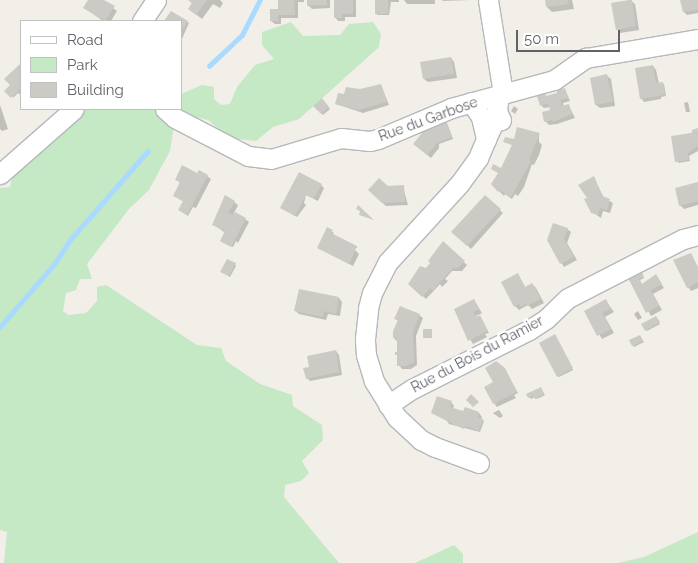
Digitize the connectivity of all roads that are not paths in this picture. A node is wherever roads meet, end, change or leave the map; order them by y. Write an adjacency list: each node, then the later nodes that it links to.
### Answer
1 (156, 0): 3 (street)
2 (488, 0): 5 (street)
3 (143, 20)
4 (698, 39): 5 (street, Rue du Garbose)
5 (501, 94): 6 (street, Rue du Garbose); 9 (street)
6 (471, 102): 8 (street, Rue du Garbose); 9 (street)
7 (73, 110): 10 (street)
8 (165, 110)
9 (486, 139): 12 (street)
10 (0, 174)
11 (698, 234): 12 (street, Rue du Bois du Ramier)
12 (388, 404): 13 (street)
13 (479, 463)

